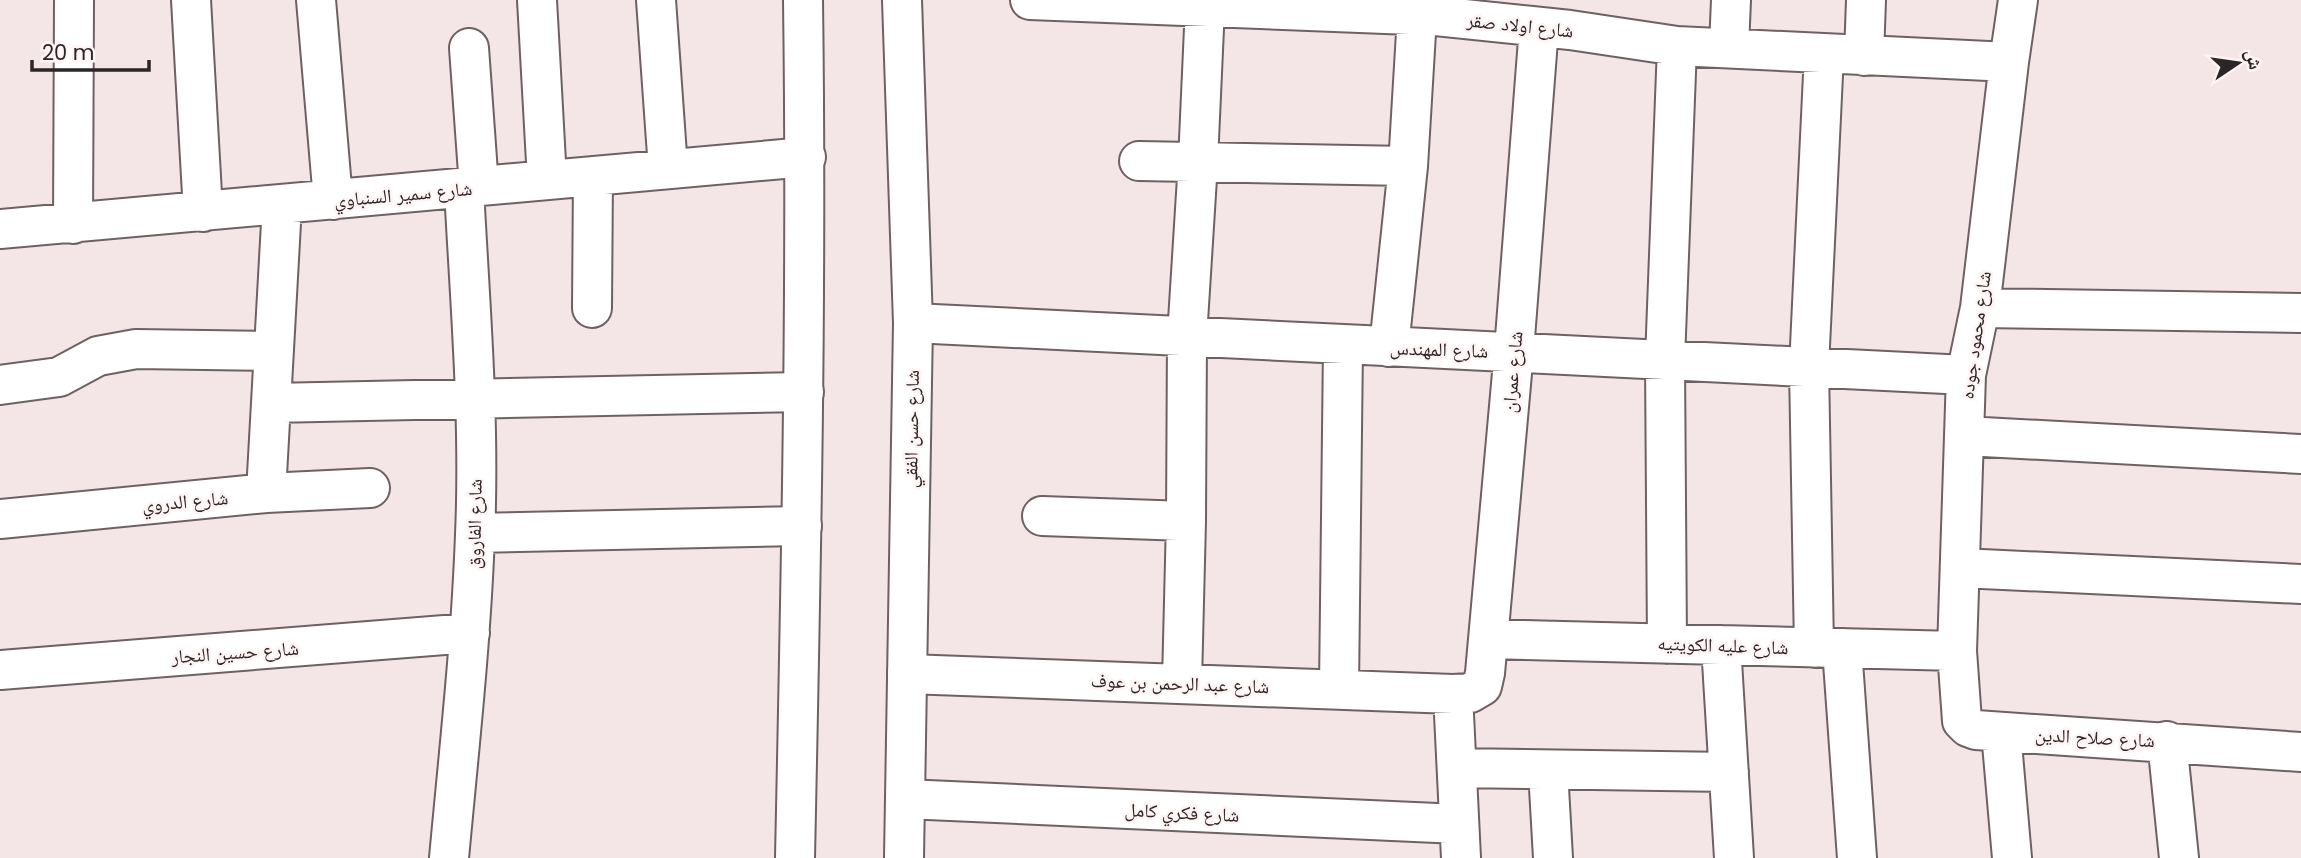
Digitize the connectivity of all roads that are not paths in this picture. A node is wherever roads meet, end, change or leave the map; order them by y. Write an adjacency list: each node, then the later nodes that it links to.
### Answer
1 (74, 0): 33 (street)
2 (191, 0): 32 (street)
3 (316, 0): 30 (street)
4 (537, 0): 28 (street)
5 (656, 0): 26 (street)
6 (803, 0): 22 (street)
7 (902, 0): 38 (street, شارع حسن الفقي)
8 (1030, 0): 12 (street, شارع اولاد صقر)
9 (1731, 0): 17 (street)
10 (1866, 0): 20 (street)
11 (2018, 0): 21 (street, شارع محمود جوده)
12 (1205, 6): 13 (street, شارع اولاد صقر); 24 (street)
13 (1300, 6): 14 (street, شارع اولاد صقر)
14 (1430, 11): 15 (street, شارع اولاد صقر); 25 (street)
15 (1560, 19): 16 (street, شارع اولاد صقر); 43 (street, شارع عمران)
16 (1677, 46): 17 (street, شارع اولاد صقر); 44 (street)
17 (1729, 47): 19 (street, شارع اولاد صقر)
18 (469, 48): 29 (street, شارع الفاروق)
19 (1824, 54): 20 (street, شارع اولاد صقر); 45 (street)
20 (1864, 56): 21 (street, شارع اولاد صقر)
21 (2009, 62): 36 (street, شارع محمود جوده)
22 (806, 157): 26 (street, شارع سمير السنباوي); 48 (street)
23 (1139, 162): 24 (street)
24 (1198, 162): 25 (street); 39 (street)
25 (1408, 166): 41 (street)
26 (668, 169): 27 (street, شارع سمير السنباوي)
27 (593, 176): 28 (street, شارع سمير السنباوي); 35 (street)
28 (547, 180): 29 (street, شارع سمير السنباوي)
29 (472, 188): 30 (street, شارع سمير السنباوي); 49 (street, شارع الفاروق)
30 (333, 200): 31 (street, شارع سمير السنباوي)
31 (282, 205): 32 (street, شارع سمير السنباوي); 42 (street)
32 (203, 212): 33 (street, شارع سمير السنباوي)
33 (73, 224): 34 (street, شارع سمير السنباوي)
34 (0, 229)
35 (592, 307)
36 (1980, 308): 37 (street); 46 (street, شارع محمود جوده)
37 (2301, 313)
38 (913, 323): 39 (street, شارع المهندس); 69 (street, شارع حسن الفقي)
39 (1187, 337): 40 (street, شارع المهندس); 57 (street)
40 (1343, 345): 41 (street, شارع المهندس); 71 (street)
41 (1389, 347): 43 (street, شارع المهندس)
42 (274, 351): 47 (street); 50 (street)
43 (1514, 351): 44 (street, شارع المهندس); 63 (street, شارع عمران)
44 (1665, 360): 45 (street, شارع المهندس); 64 (street)
45 (1809, 367): 46 (street, شارع المهندس); 66 (street)
46 (1966, 375): 51 (street, شارع محمود جوده)
47 (0, 385)
48 (804, 392): 49 (street); 58 (street)
49 (475, 397): 50 (street); 59 (street, شارع الفاروق)
50 (271, 403): 54 (street)
51 (1965, 436): 52 (street); 60 (street, شارع محمود جوده)
52 (2301, 454)
53 (370, 488): 54 (street, شارع الدروي)
54 (266, 493): 56 (street, شارع الدروي)
55 (1042, 516): 57 (street)
56 (0, 519)
57 (1186, 521): 70 (street)
58 (802, 526): 59 (street); 82 (street)
59 (475, 533): 62 (street, شارع الفاروق)
60 (1961, 568): 61 (street); 67 (street, شارع محمود جوده)
61 (2301, 584)
62 (470, 634): 68 (street, شارع حسين النجار); 81 (street, شارع الفاروق)
63 (1488, 639): 64 (street, شارع عليه الكويتيه); 72 (street, شارع عمران)
64 (1667, 644): 65 (street, شارع عليه الكويتيه)
65 (1721, 645): 66 (street, شارع عليه الكويتيه); 78 (street)
66 (1828, 648): 67 (street, شارع عليه الكويتيه); 86 (street)
67 (1957, 651): 73 (street, شارع صلاح الدين)
68 (0, 670)
69 (907, 674): 70 (street, شارع عبد الرحمن بن عوف); 79 (street, شارع حسن الفقي)
70 (1182, 682): 71 (street, شارع عبد الرحمن بن عوف)
71 (1339, 689): 72 (street, شارع عبد الرحمن بن عوف)
72 (1453, 694): 76 (street)
73 (2001, 732): 74 (street, شارع صلاح الدين); 87 (street)
74 (2168, 741): 75 (street, شارع صلاح الدين); 88 (street)
75 (2301, 752)
76 (1457, 768): 77 (street); 80 (street)
77 (1548, 769): 78 (street); 84 (street)
78 (1729, 772): 85 (street)
79 (905, 799): 80 (street, شارع فكري كامل); 83 (street, شارع حسن الفقي)
80 (1460, 841)
81 (449, 858)
82 (796, 858)
83 (904, 858)
84 (1553, 858)
85 (1734, 858)
86 (1857, 858)
87 (2011, 858)
88 (2179, 858)

